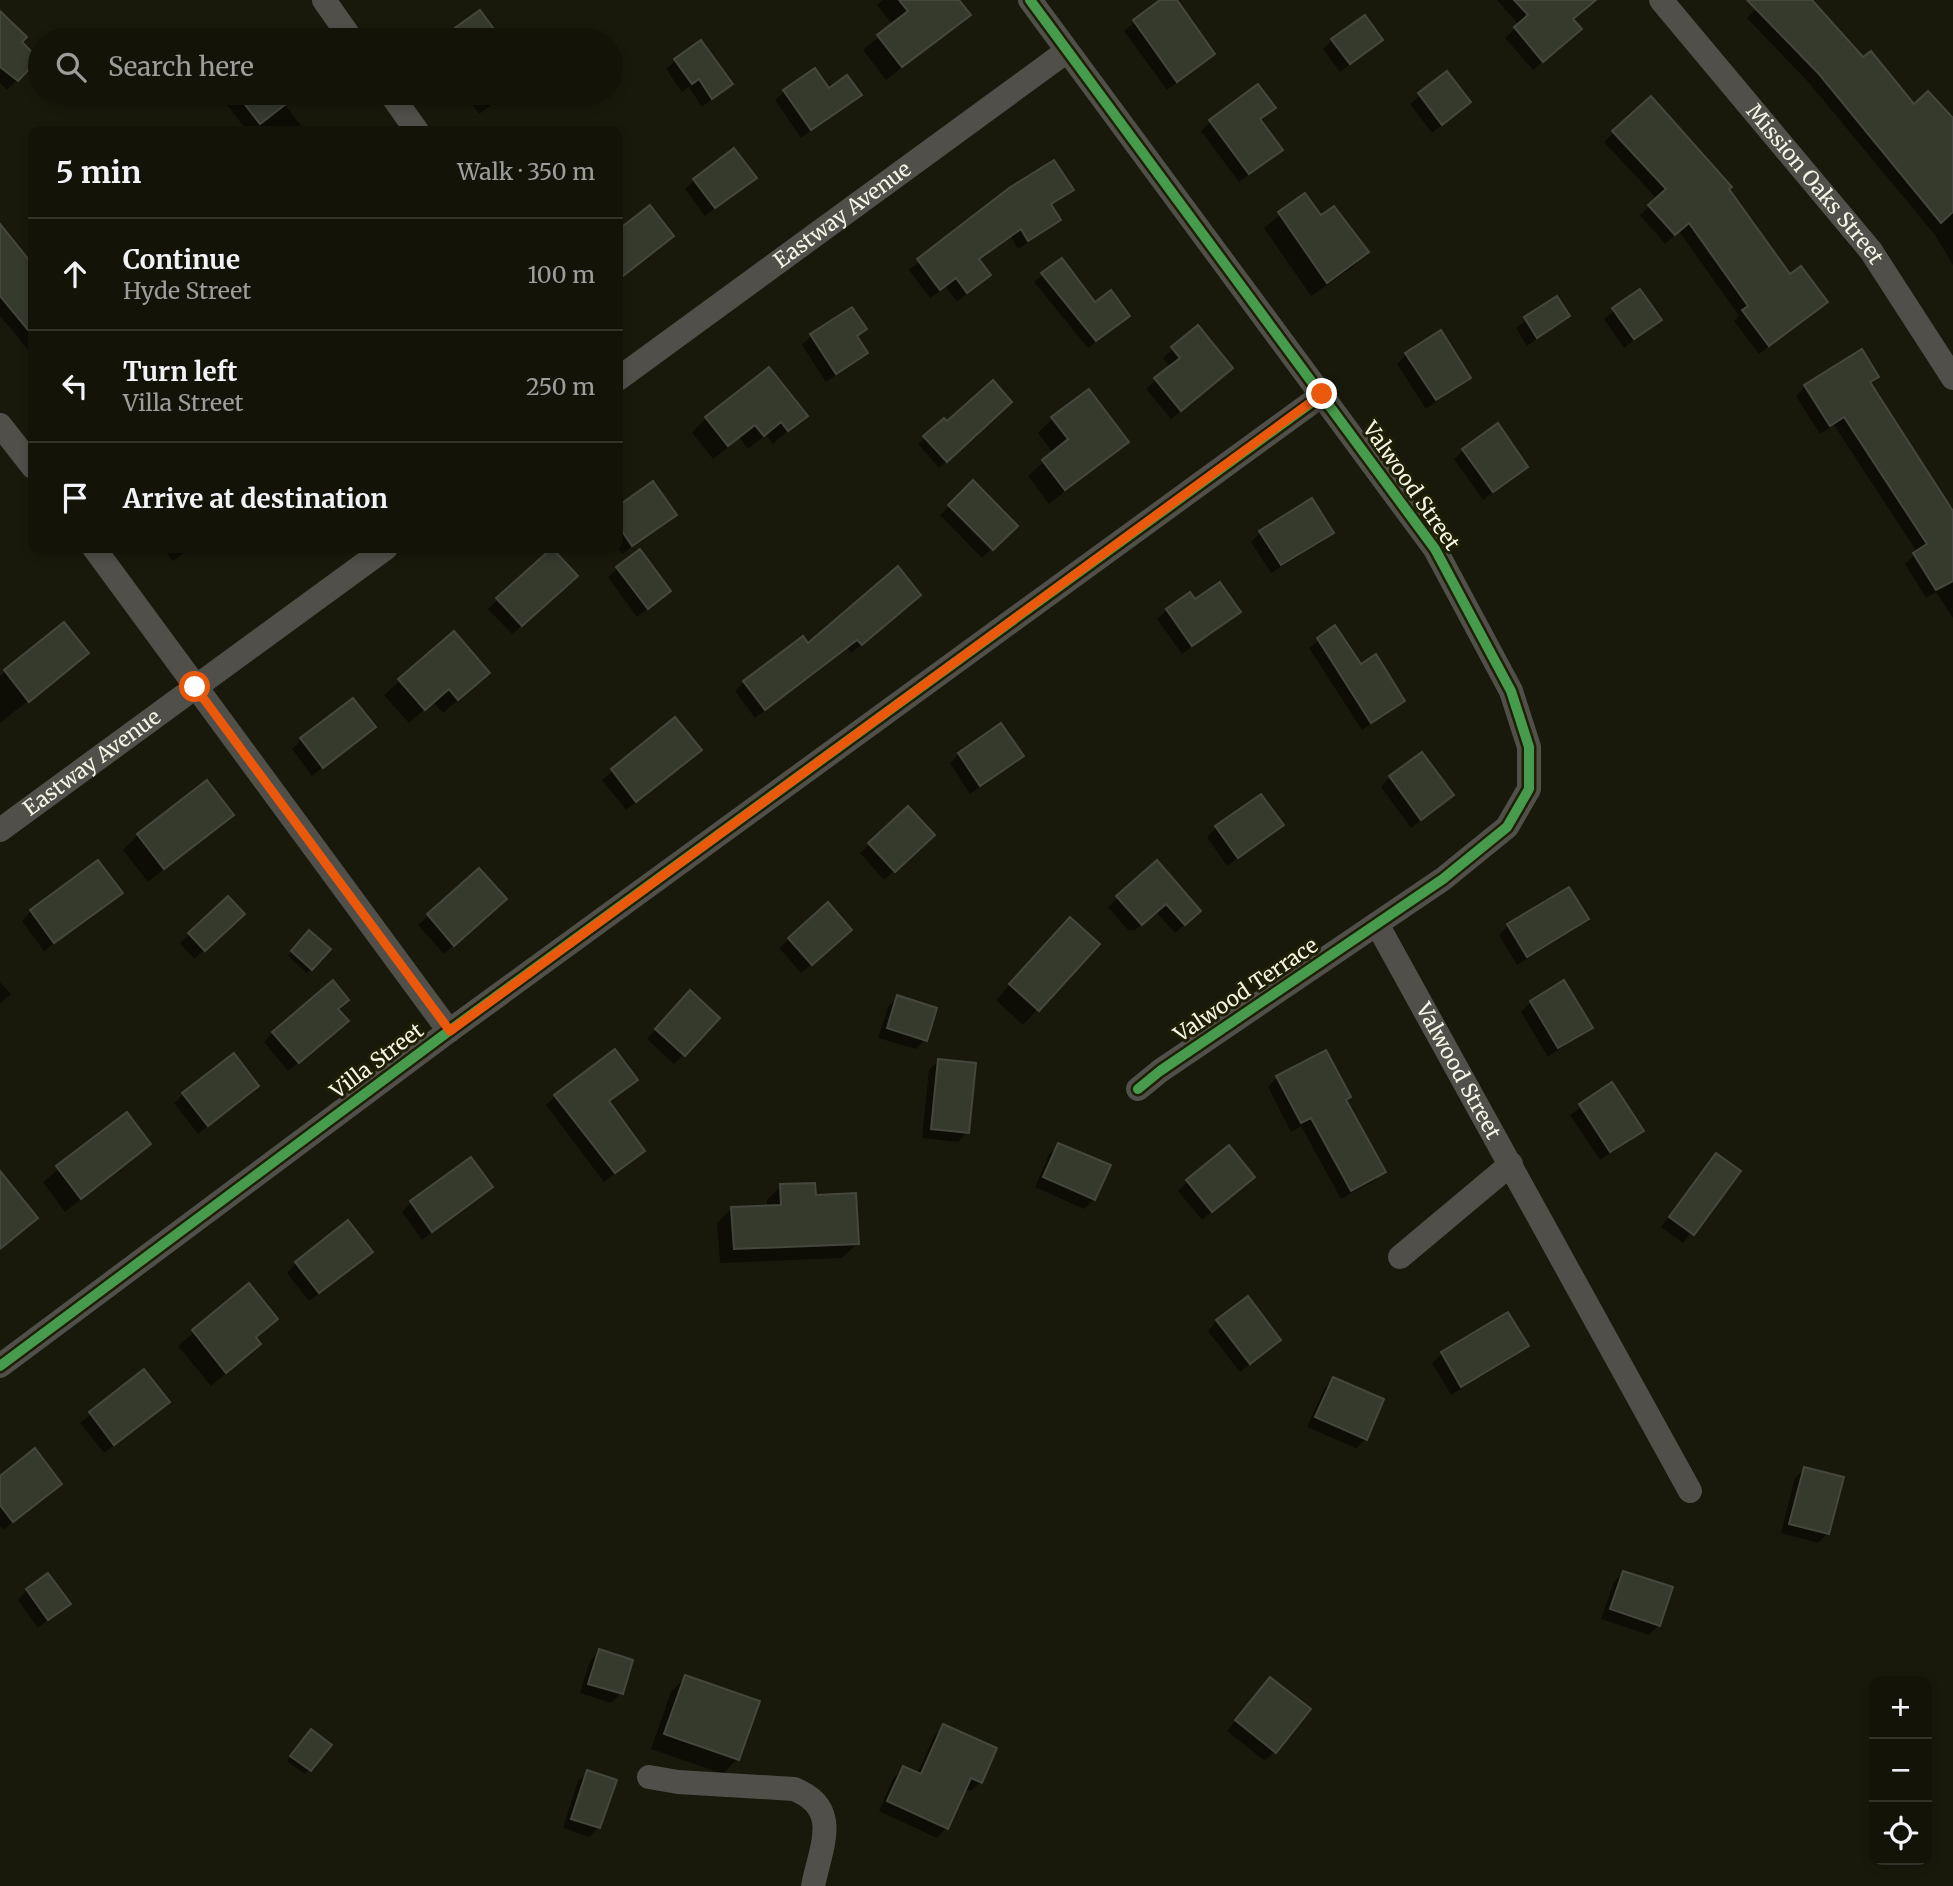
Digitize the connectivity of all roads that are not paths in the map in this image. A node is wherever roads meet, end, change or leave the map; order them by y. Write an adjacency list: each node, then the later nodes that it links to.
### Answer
1 (324, 0): 4 (street)
2 (1030, 0): 5 (street, Valwood Street)
3 (1661, 0): 9 (street, Mission Oaks Street)
4 (344, 28)
5 (1067, 51): 8 (street, Eastway Avenue); 10 (street, Valwood Street)
6 (399, 105): 7 (street)
7 (413, 126)
8 (623, 375)
9 (1953, 378)
10 (1322, 394): 17 (street, Valwood Street); 18 (street, Villa Street)
11 (0, 425): 12 (street)
12 (28, 461)
13 (98, 553): 15 (street)
14 (379, 553): 15 (street, Eastway Avenue)
15 (195, 687): 16 (street, Eastway Avenue); 18 (street)
16 (0, 830)
17 (1377, 924): 19 (street, Valwood Terrace); 20 (street, Valwood Street)
18 (450, 1031): 22 (street, Villa Street)
19 (1139, 1089)
20 (1511, 1164): 21 (street); 23 (street, Valwood Street)
21 (1400, 1257)
22 (0, 1366)
23 (1690, 1491)
24 (649, 1777): 25 (street)
25 (813, 1886)

